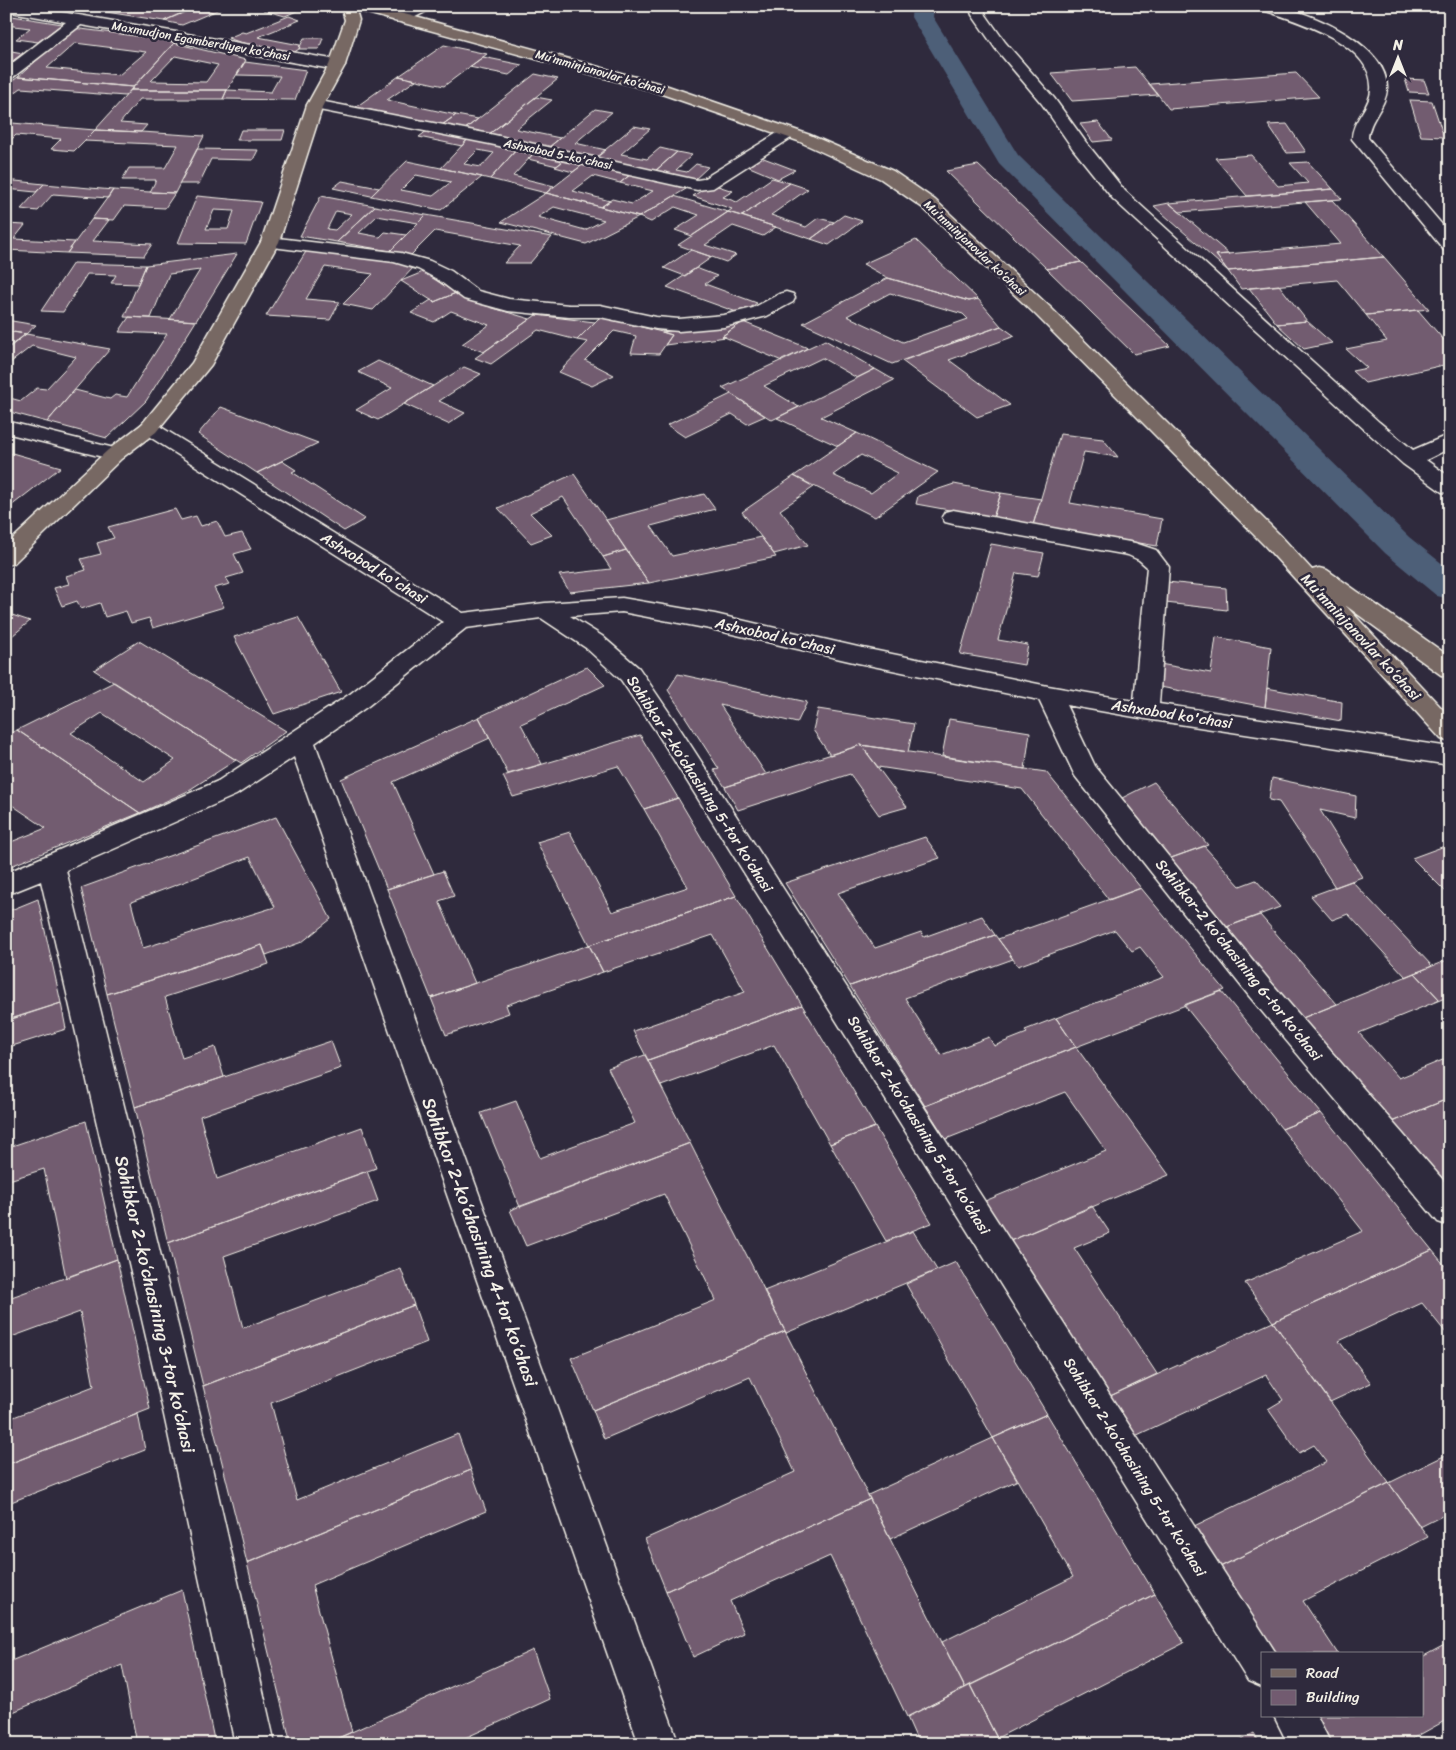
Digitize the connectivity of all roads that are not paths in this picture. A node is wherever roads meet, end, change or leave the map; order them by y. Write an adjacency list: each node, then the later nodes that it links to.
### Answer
1 (345, 6): 9 (main road)
2 (358, 6): 7 (main road, Mu’mminjanovlar ko‘chasi)
3 (426, 6): 7 (street)
4 (976, 6): 20 (street)
5 (1265, 6): 14 (street)
6 (6, 7): 8 (street, Maxmudjon Egamberdiyev koʻchasi)
7 (398, 18): 12 (main road, Mu’mminjanovlar ko‘chasi)
8 (78, 20): 9 (street, Maxmudjon Egamberdiyev koʻchasi); 10 (street)
9 (336, 65): 11 (main road)
10 (7, 75)
11 (315, 105): 12 (street, Ashxabod 5-ko'chasi); 13 (main road)
12 (788, 133): 23 (main road, Mu’mminjanovlar ko‘chasi)
13 (270, 242): 15 (street); 17 (main road)
14 (1450, 246)
15 (786, 298)
16 (6, 427): 19 (street)
17 (149, 428): 19 (main road); 26 (street, Ashxobod ko'chasi)
18 (1450, 440): 20 (street)
19 (115, 454): 24 (main road)
20 (1411, 459): 21 (street)
21 (1450, 487)
22 (952, 517): 29 (street)
23 (1273, 541): 27 (main road, Mu’mminjanovlar ko‘chasi); 30 (main road, Mu’mminjanovlar ko‘chasi)
24 (6, 558)
25 (545, 610): 26 (street, Ashxobod ko'chasi); 28 (street, Ashxobod ko'chasi); 36 (street, Sohibkor 2-ko‘chasining 5-tor ko‘chasi)
26 (459, 621): 31 (street)
27 (1450, 668)
28 (1048, 694): 29 (street, Ashxobod ko'chasi); 35 (street, Sohibkor-2 ko‘chasining 6-tor ko‘chasi)
29 (1146, 711): 32 (street, Ashxobod ko'chasi)
30 (1450, 733)
31 (302, 740): 33 (street); 39 (street, Sohibkor 2-ko‘chasining 4-tor ko‘chasi)
32 (1450, 756)
33 (51, 865): 34 (street); 38 (street, Sohibkor 2-ko‘chasining 3-tor ko‘chasi)
34 (6, 885)
35 (1450, 1212)
36 (1261, 1665)
37 (1295, 1718): 40 (street)
38 (256, 1744)
39 (659, 1744)
40 (1311, 1744)

